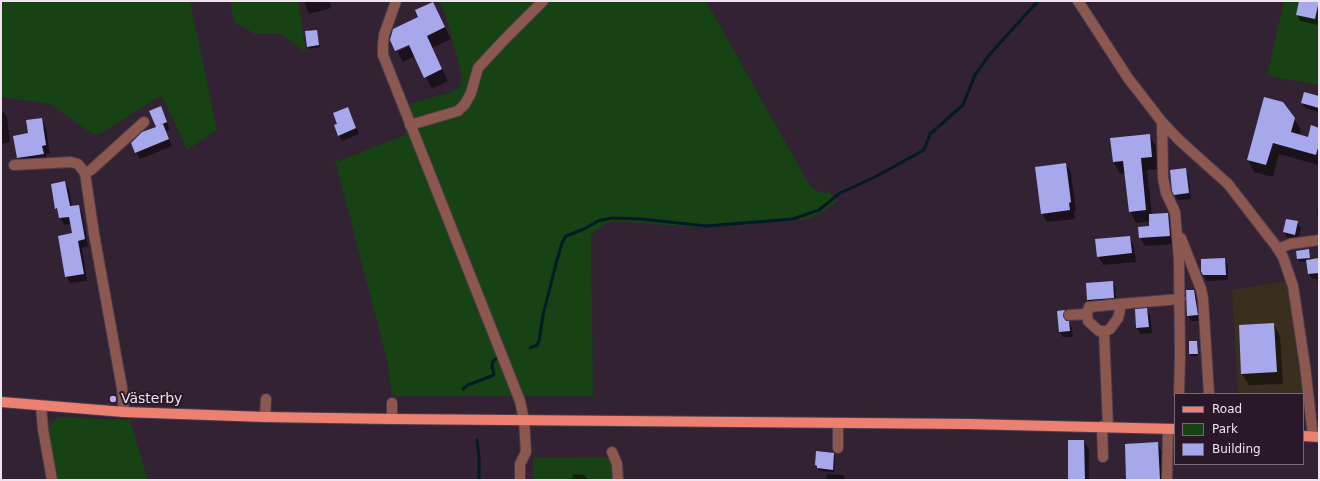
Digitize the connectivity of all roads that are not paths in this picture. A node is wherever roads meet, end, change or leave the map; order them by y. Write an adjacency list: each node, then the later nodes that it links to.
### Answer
1 (396, 1): 6 (street)
2 (543, 1): 6 (street)
3 (1078, 1): 5 (street)
4 (144, 122): 8 (street)
5 (1162, 122): 9 (street); 11 (street)
6 (410, 125): 26 (street)
7 (14, 165): 8 (street)
8 (85, 173): 23 (street)
9 (1176, 227): 12 (street); 18 (street)
10 (1319, 240): 11 (street)
11 (1278, 249): 30 (street)
12 (1180, 299): 13 (street); 17 (street)
13 (1120, 304): 14 (street); 16 (street)
14 (1087, 314): 15 (street); 16 (street)
15 (1069, 315)
16 (1104, 331): 28 (street)
17 (1179, 393)
18 (1209, 393)
19 (266, 399): 24 (street)
20 (1, 402): 22 (main road)
21 (392, 403): 25 (street)
22 (41, 406): 23 (main road); 34 (street)
23 (124, 412): 24 (main road)
24 (265, 417): 25 (main road)
25 (392, 419): 26 (main road)
26 (524, 420): 27 (main road); 35 (street)
27 (838, 423): 28 (main road); 31 (street)
28 (1105, 426): 29 (main road); 33 (street)
29 (1171, 429): 37 (street)
30 (1312, 436)
31 (838, 448)
32 (612, 452): 36 (street)
33 (1103, 457)
34 (52, 480)
35 (520, 480)
36 (618, 480)
37 (1167, 480)

